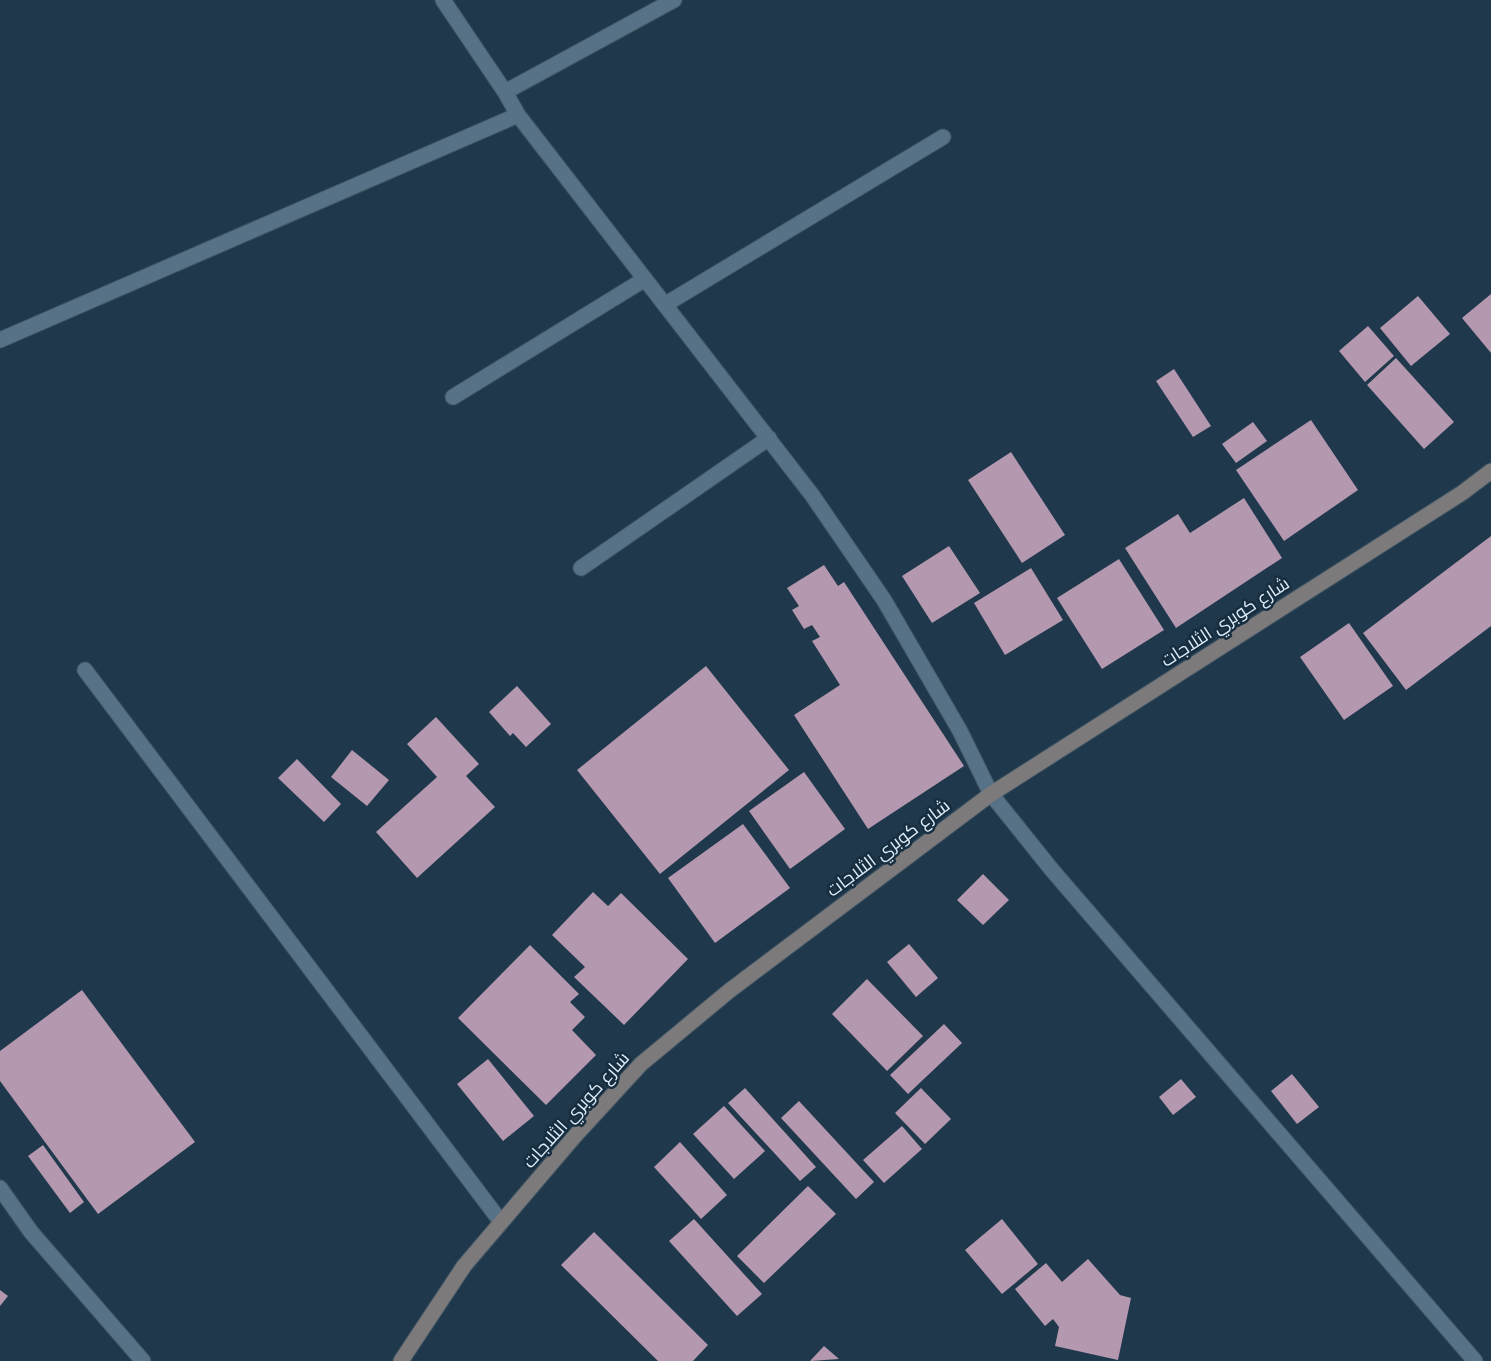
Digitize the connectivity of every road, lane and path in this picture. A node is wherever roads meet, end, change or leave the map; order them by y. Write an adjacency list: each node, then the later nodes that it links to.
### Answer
1 (444, 0): 3 (street)
2 (674, 0): 3 (street)
3 (505, 92): 4 (street)
4 (518, 115): 6 (street); 8 (street)
5 (943, 137): 7 (street)
6 (645, 278): 7 (street); 9 (street)
7 (666, 304): 10 (street)
8 (0, 340)
9 (453, 396)
10 (769, 438): 12 (street); 14 (street)
11 (1491, 471): 14 (main road, شارع كوبري الثلاجات)
12 (582, 568)
13 (85, 670): 16 (street)
14 (992, 794): 16 (main road, شارع كوبري الثلاجات); 19 (street)
15 (0, 1188): 17 (street)
16 (501, 1222): 18 (main road, شارع كوبري الثلاجات)
17 (143, 1361)
18 (401, 1361)
19 (1475, 1361)

